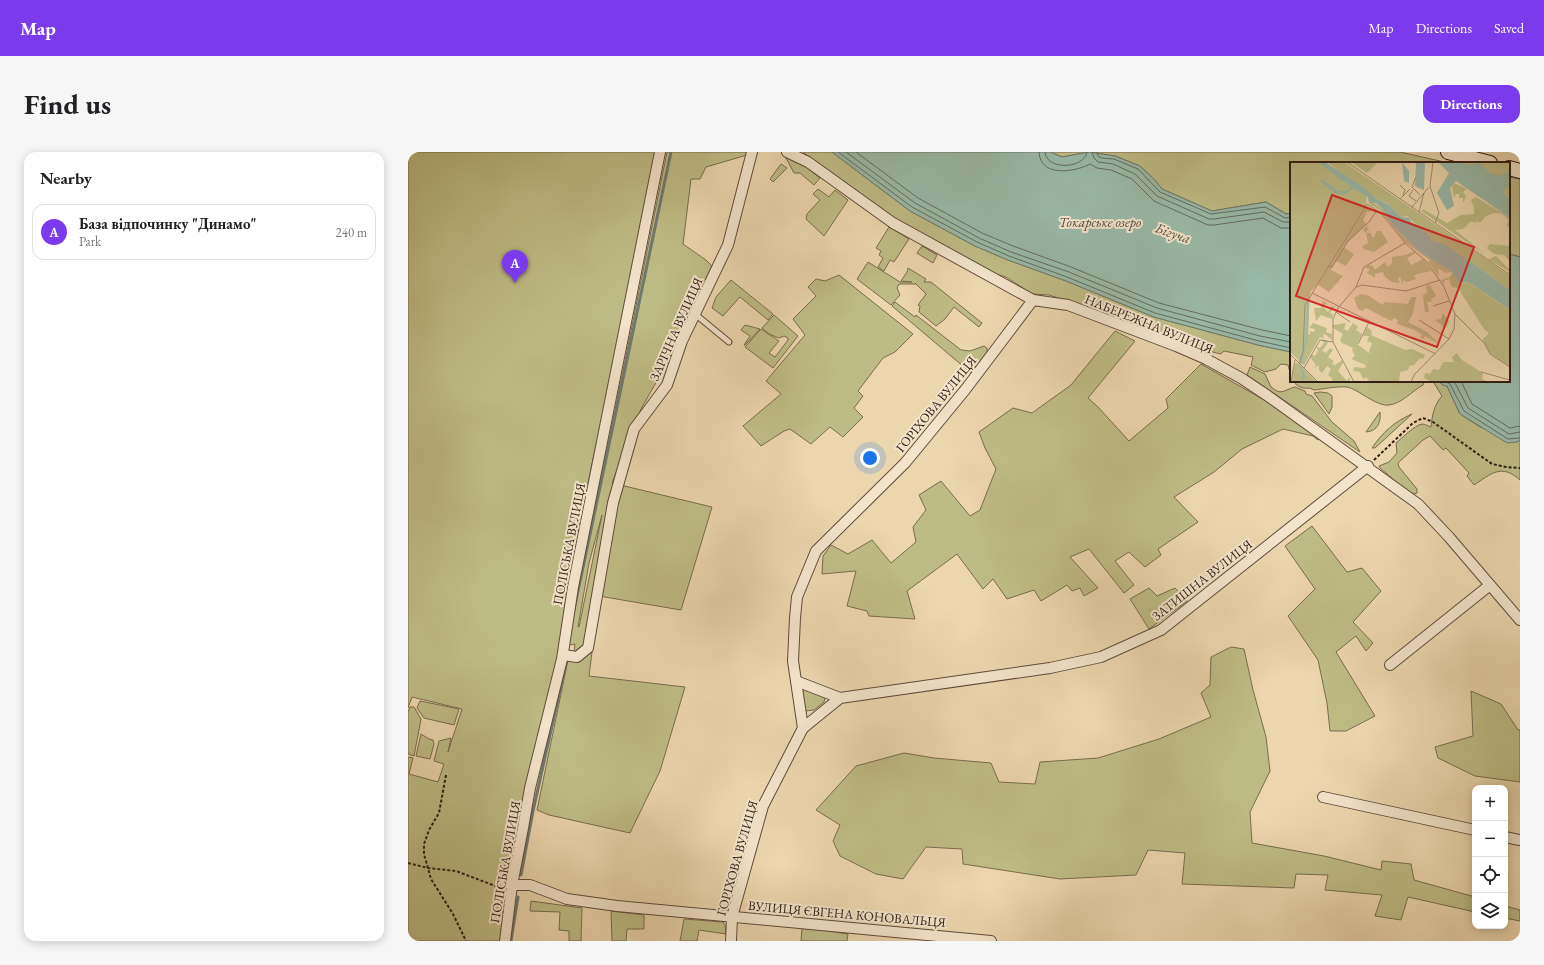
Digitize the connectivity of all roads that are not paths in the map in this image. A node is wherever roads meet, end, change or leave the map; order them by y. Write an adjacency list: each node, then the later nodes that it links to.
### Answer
1 (660, 152): 14 (street, ПОЛІСЬКА ВУЛИЦЯ)
2 (752, 152): 9 (street, ЗАРІЧНА ВУЛИЦЯ)
3 (787, 152): 8 (street, НАБЕРЕЖНА ВУЛИЦЯ)
4 (1448, 152): 5 (street)
5 (1486, 162)
6 (1510, 168): 7 (street)
7 (1520, 171)
8 (1033, 300): 11 (street, НАБЕРЕЖНА ВУЛИЦЯ); 16 (street, ГОРІХОВА ВУЛИЦЯ)
9 (695, 314): 10 (lane); 14 (street, ЗАРІЧНА ВУЛИЦЯ)
10 (729, 342)
11 (1368, 466): 12 (street, НАБЕРЕЖНА ВУЛИЦЯ); 17 (street, ЗАТИШНА ВУЛИЦЯ)
12 (1490, 585): 13 (street, НАБЕРЕЖНА ВУЛИЦЯ); 15 (street)
13 (1520, 620)
14 (563, 655): 23 (street, ПОЛІСЬКА ВУЛИЦЯ)
15 (1390, 665)
16 (796, 681): 17 (street, ЗАТИШНА ВУЛИЦЯ); 18 (street, ГОРІХОВА ВУЛИЦЯ)
17 (840, 698): 18 (street)
18 (803, 728): 24 (street, ГОРІХОВА ВУЛИЦЯ)
19 (1323, 796): 20 (street)
20 (1472, 829)
21 (1508, 838): 22 (street)
22 (1520, 840)
23 (512, 885): 24 (street, ВУЛИЦЯ ЄВГЕНА КОНОВАЛЬЦЯ); 25 (street, ПОЛІСЬКА ВУЛИЦЯ)
24 (732, 917): 26 (street, ГОРІХОВА ВУЛИЦЯ); 27 (street, ВУЛИЦЯ ЄВГЕНА КОНОВАЛЬЦЯ)
25 (505, 941)
26 (731, 941)
27 (986, 941): 28 (street, ВУЛИЦЯ ЄВГЕНА КОНОВАЛЬЦЯ)
28 (991, 941)

